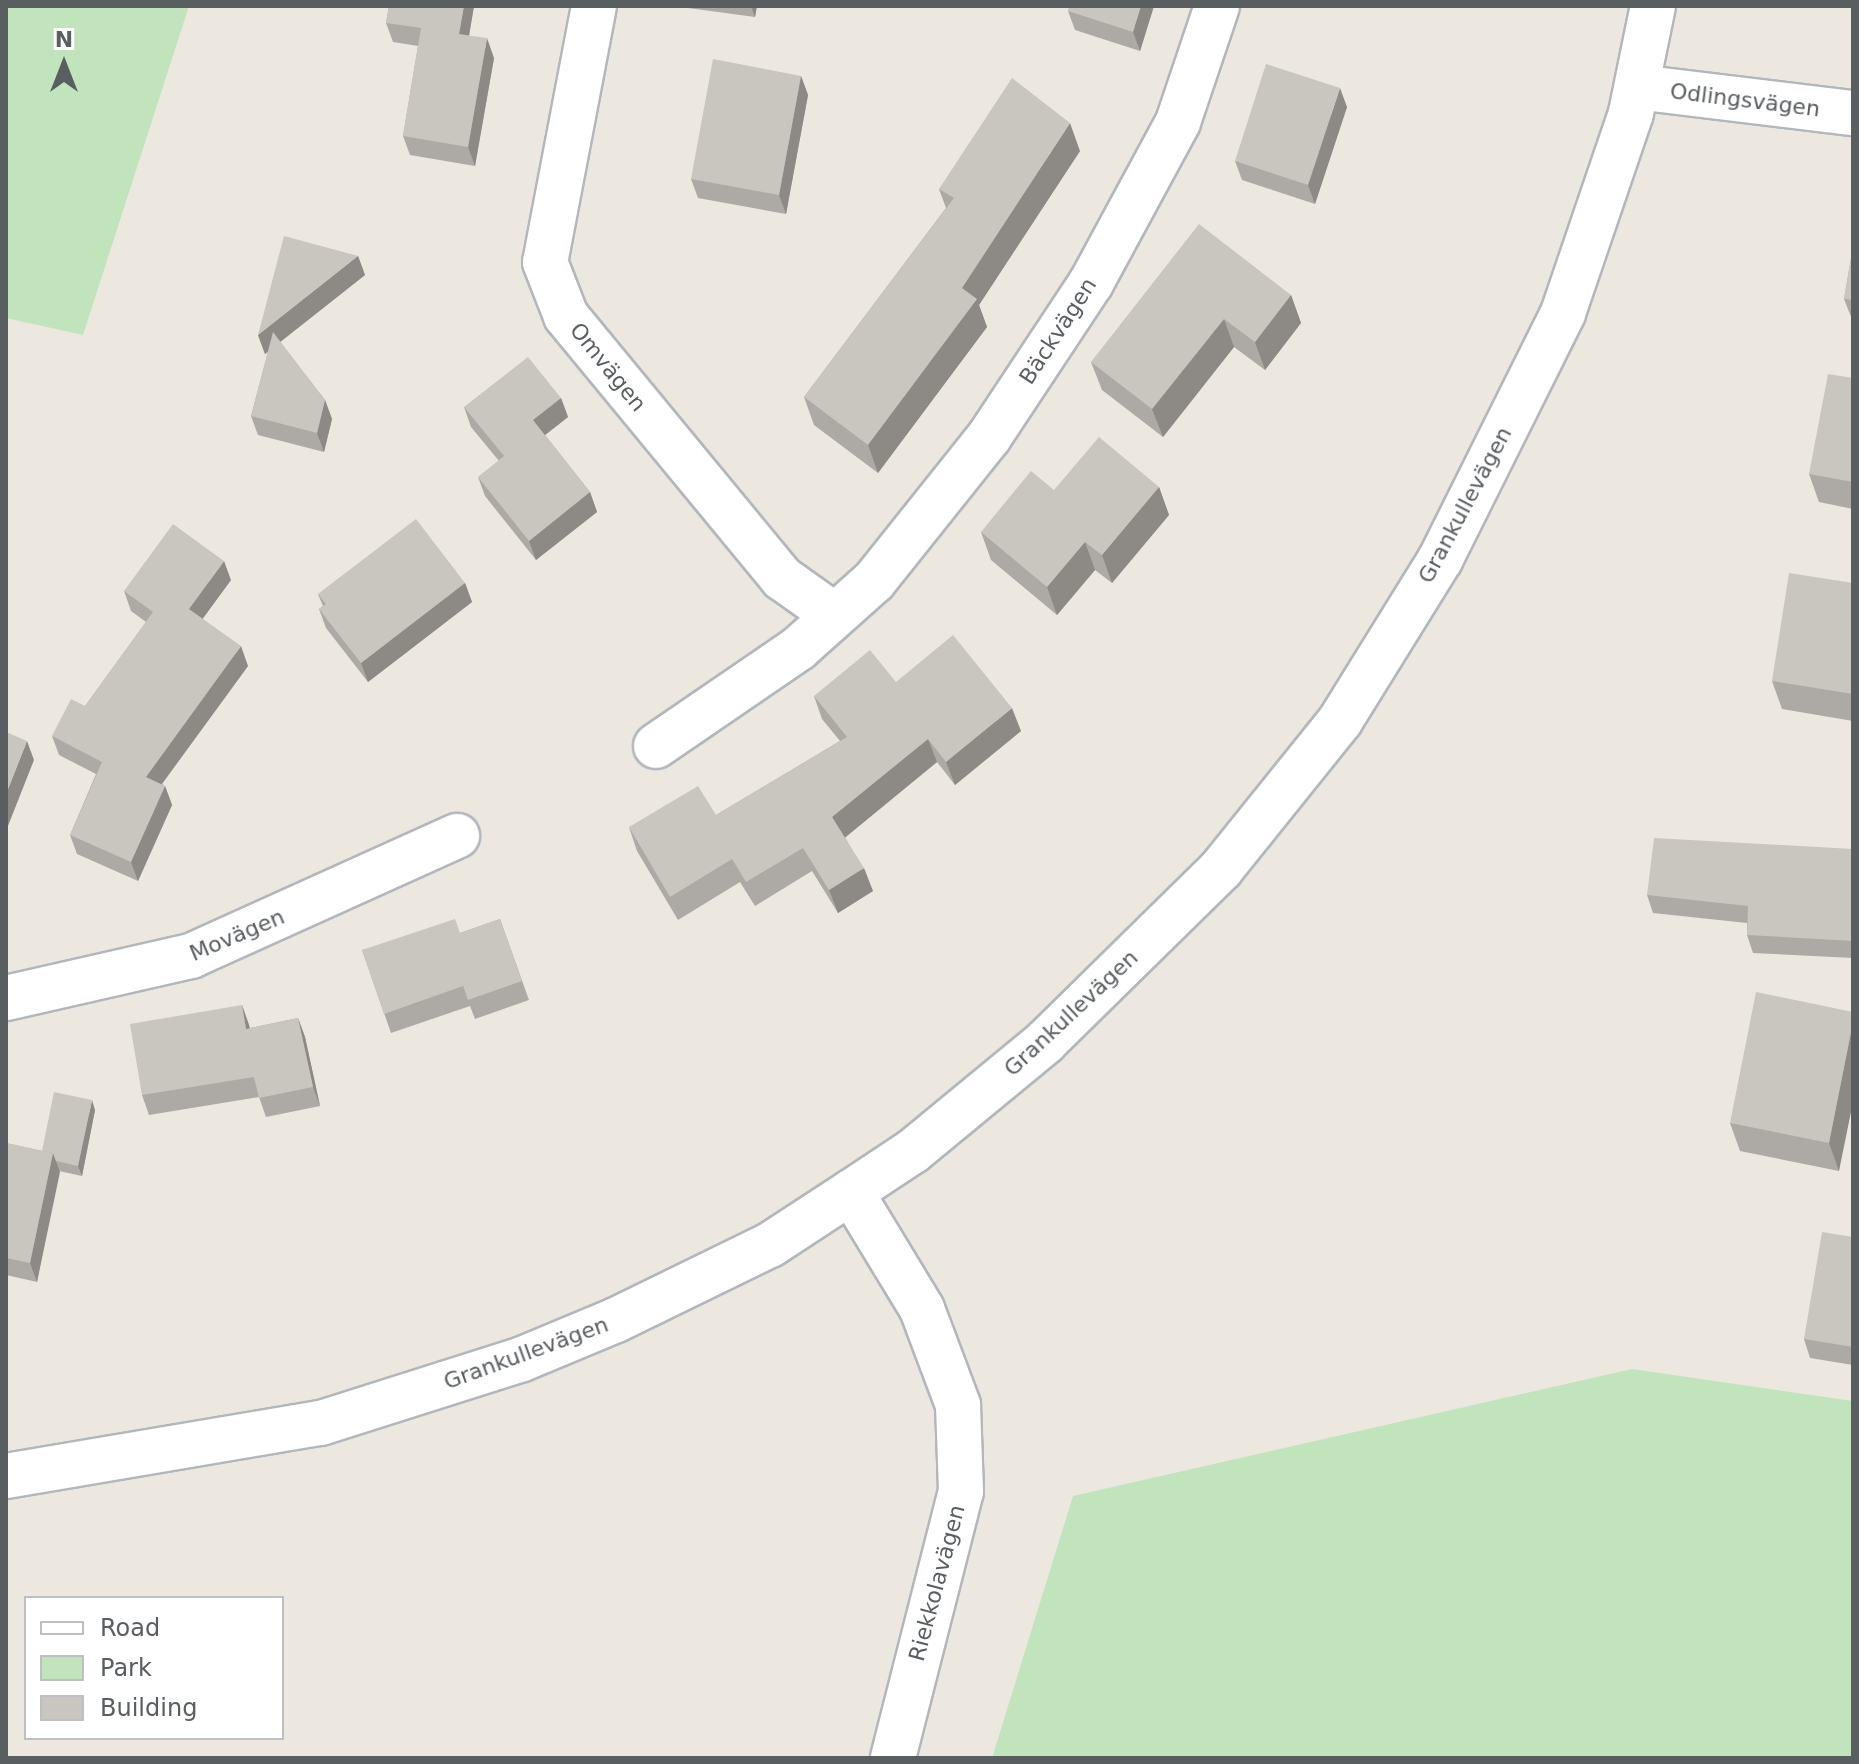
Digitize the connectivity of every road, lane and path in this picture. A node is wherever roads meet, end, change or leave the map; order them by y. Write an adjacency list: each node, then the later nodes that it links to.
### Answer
1 (594, 6): 6 (street, Omvägen)
2 (1217, 6): 6 (street, Bäckvägen)
3 (1653, 6): 4 (street, Grankullevägen)
4 (1637, 87): 5 (street, Odlingsvägen); 10 (street, Grankullevägen)
5 (1853, 113)
6 (834, 615): 7 (street, Bäckvägen)
7 (656, 746)
8 (457, 836): 9 (street, Movägen)
9 (6, 998)
10 (851, 1192): 11 (street, Grankullevägen); 12 (street, Riekkolavägen)
11 (6, 1476)
12 (893, 1758)

